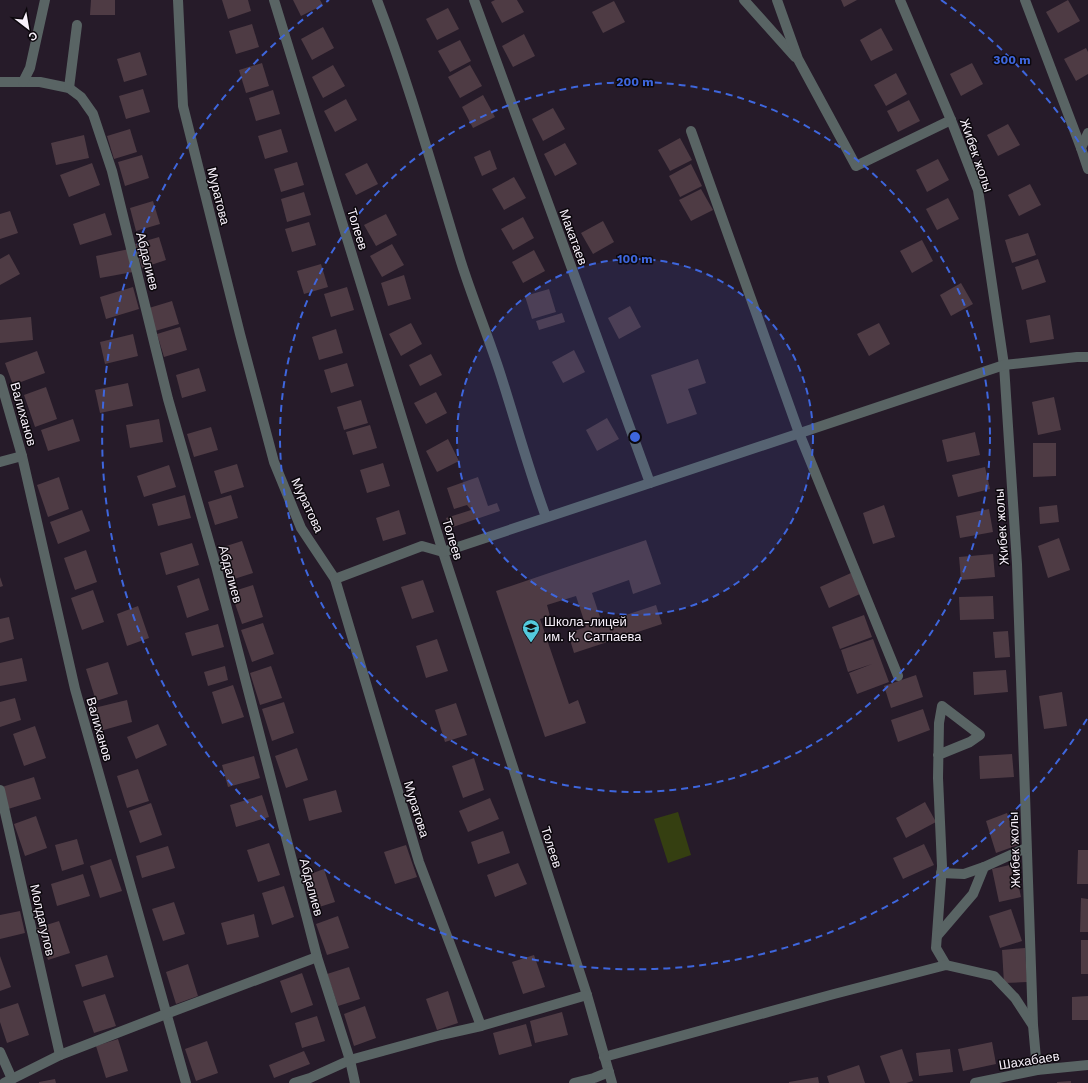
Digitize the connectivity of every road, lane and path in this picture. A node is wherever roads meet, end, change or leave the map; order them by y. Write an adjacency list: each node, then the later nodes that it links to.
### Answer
1 (45, 0): 13 (street)
2 (178, 0): 29 (street, Муратова)
3 (274, 0): 28 (street, Толеев)
4 (377, 0): 27 (street)
5 (474, 0): 26 (street, Макатаев)
6 (744, 0): 11 (street)
7 (778, 0): 11 (street)
8 (900, 0): 15 (street, Жибек жолы)
9 (1025, 0): 18 (street)
10 (77, 25): 14 (street)
11 (798, 60): 15 (street)
12 (0, 82): 13 (street)
13 (23, 82): 14 (street)
14 (69, 88): 37 (street, Абдалиев)
15 (951, 120): 21 (street, Жибек жолы)
16 (691, 131): 23 (street)
17 (1088, 133): 18 (street)
18 (1081, 148): 19 (street)
19 (1088, 169)
20 (1088, 357): 21 (street)
21 (1004, 366): 23 (street); 33 (street, Жибек жолы)
22 (0, 379): 24 (street, Валиханов)
23 (799, 433): 26 (street); 30 (street)
24 (22, 456): 25 (street); 40 (street, Валиханов)
25 (0, 462)
26 (650, 483): 27 (street)
27 (546, 517): 28 (street)
28 (443, 552): 29 (street); 39 (street, Толеев)
29 (335, 579): 42 (street, Муратова)
30 (898, 676)
31 (938, 754): 31 (street); 35 (street)
32 (0, 790): 44 (street, Молдагулов)
33 (1026, 848): 34 (street); 41 (street, Жибек жолы)
34 (984, 867): 35 (street); 36 (street)
35 (941, 873): 36 (street)
36 (937, 936): 38 (street)
37 (317, 957): 40 (street); 46 (street, Абдалиев)
38 (946, 965): 41 (street); 45 (street)
39 (587, 996): 42 (street); 45 (street, Толеев)
40 (166, 1014): 44 (street); 52 (street, Валиханов)
41 (1033, 1025): 48 (street, Жибек жолы)
42 (481, 1026): 46 (street)
43 (0, 1052): 51 (street)
44 (60, 1055): 51 (street)
45 (604, 1057): 49 (street, Толеев)
46 (350, 1060): 53 (street); 54 (street, Абдалиев)
47 (1088, 1065): 48 (street, Шахабаев)
48 (1037, 1070): 50 (street, Шахабаев)
49 (609, 1072): 55 (street); 56 (street, Толеев)
50 (1016, 1078): 57 (street, Шахабаев)
51 (8, 1081)
52 (186, 1083)
53 (294, 1083)
54 (355, 1083)
55 (574, 1083)
56 (612, 1083)
57 (975, 1083)

